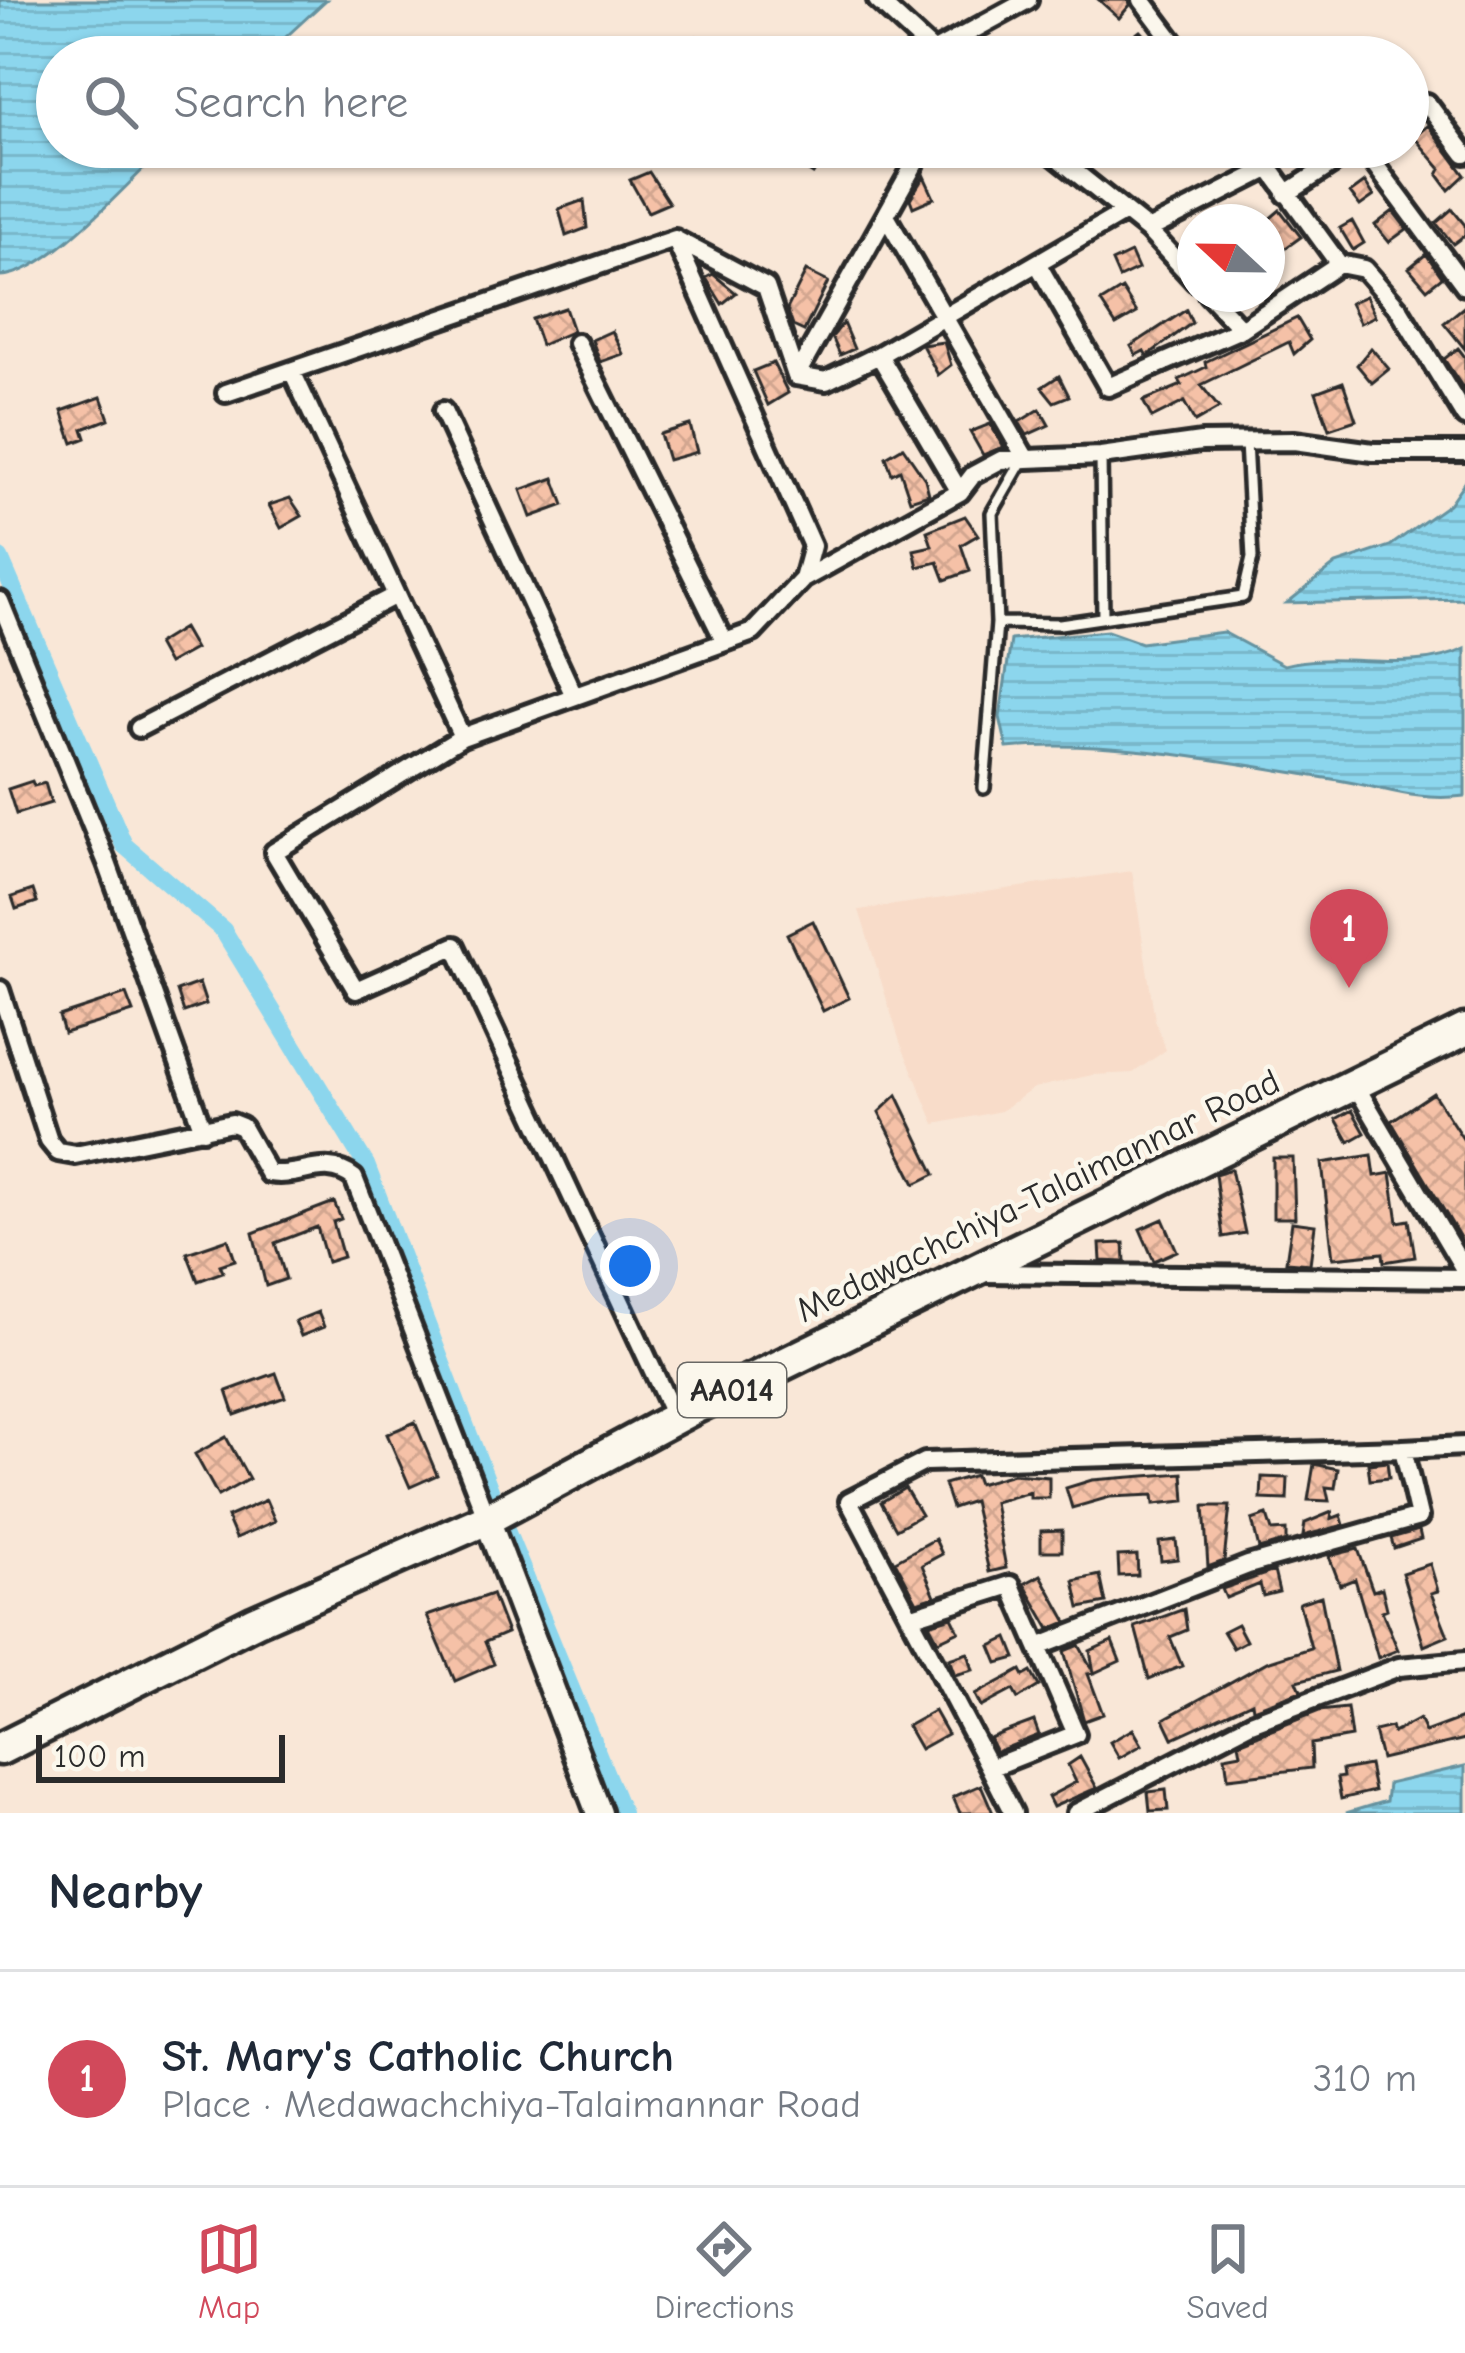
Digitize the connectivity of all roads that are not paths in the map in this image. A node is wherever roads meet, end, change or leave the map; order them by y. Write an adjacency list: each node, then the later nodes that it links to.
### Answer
1 (877, 0): 4 (street)
2 (1028, 0): 5 (street)
3 (1142, 0): 6 (street)
4 (916, 36)
5 (968, 36)
6 (1169, 36)
7 (1429, 106): 8 (street)
8 (1465, 154)
9 (912, 168): 16 (street)
10 (1069, 168): 15 (street)
11 (1270, 168): 14 (street); 17 (street)
12 (1327, 168): 14 (street)
13 (1376, 168): 22 (street)
14 (1286, 194): 21 (street)
15 (1123, 213): 17 (street); 20 (street)
16 (886, 216): 24 (street); 29 (street)
17 (1148, 230): 19 (street)
18 (675, 239): 28 (street); 29 (street); 38 (street)
19 (1177, 261)
20 (1037, 263): 24 (street); 25 (street)
21 (1339, 264): 25 (street); 32 (street)
22 (1465, 286)
23 (1224, 312): 25 (street)
24 (943, 318): 27 (street); 36 (street)
25 (1240, 329)
26 (577, 343): 43 (street)
27 (879, 356): 29 (street); 37 (street)
28 (292, 371): 30 (street); 39 (street)
29 (796, 376)
30 (226, 393)
31 (442, 411): 44 (street)
32 (1465, 417)
33 (1246, 442): 34 (street); 35 (street); 41 (lane)
34 (1465, 452)
35 (1101, 456): 36 (street); 41 (lane)
36 (1025, 457): 37 (street); 42 (lane)
37 (960, 492): 38 (street)
38 (802, 579): 43 (street)
39 (396, 595): 45 (street); 46 (street)
40 (0, 602): 51 (street)
41 (1103, 617): 42 (lane)
42 (997, 623): 47 (lane)
43 (725, 642): 44 (street)
44 (574, 696): 46 (street)
45 (139, 728)
46 (462, 737): 54 (street)
47 (984, 788)
48 (0, 990): 51 (street)
49 (1465, 1030): 50 (highway, Medawachchiya-Talaimannar Road / AA014)
50 (1354, 1084): 52 (highway, Medawachchiya-Talaimannar Road / AA014); 53 (street)
51 (203, 1130): 57 (street)
52 (976, 1273): 53 (street); 54 (highway, Medawachchiya-Talaimannar Road / AA014)
53 (1465, 1275)
54 (675, 1418): 57 (highway, Medawachchiya-Talaimannar Road / AA014)
55 (1465, 1446): 56 (street)
56 (1403, 1449): 58 (street); 59 (street)
57 (487, 1519): 61 (highway, Medawachchiya-Talaimannar Road / AA014); 63 (street)
58 (910, 1617): 59 (street); 62 (street)
59 (1038, 1647): 62 (street)
60 (1465, 1661): 65 (street)
61 (0, 1750)
62 (990, 1768): 64 (street)
63 (599, 1813)
64 (1013, 1813)
65 (1076, 1813)

